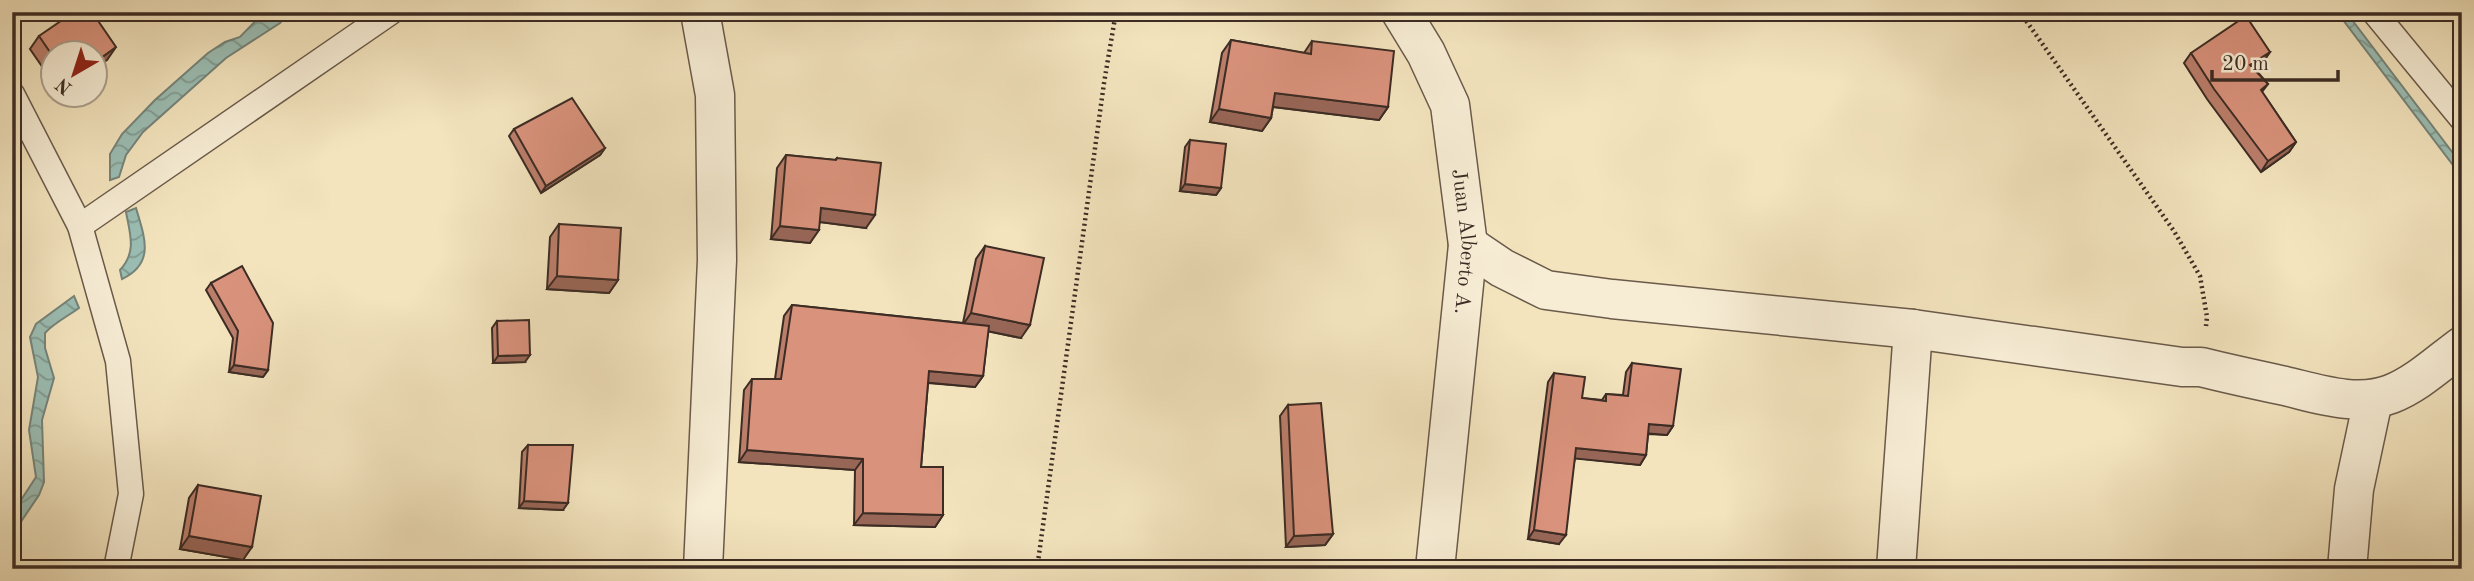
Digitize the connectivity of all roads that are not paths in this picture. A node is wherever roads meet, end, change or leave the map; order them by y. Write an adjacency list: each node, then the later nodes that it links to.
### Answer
1 (391, 12): 7 (lane)
2 (700, 12): 13 (street)
3 (1401, 12): 8 (street, Juan Alberto A.)
4 (2374, 12): 6 (lane)
5 (12, 94): 7 (lane)
6 (2462, 119)
7 (80, 226): 12 (lane)
8 (1468, 245): 9 (street); 14 (street, Juan Alberto A.)
9 (1913, 329): 11 (street); 15 (street)
10 (2462, 346): 11 (street)
11 (2373, 400): 16 (street)
12 (116, 569)
13 (704, 569)
14 (1435, 569)
15 (1896, 569)
16 (2347, 569)

